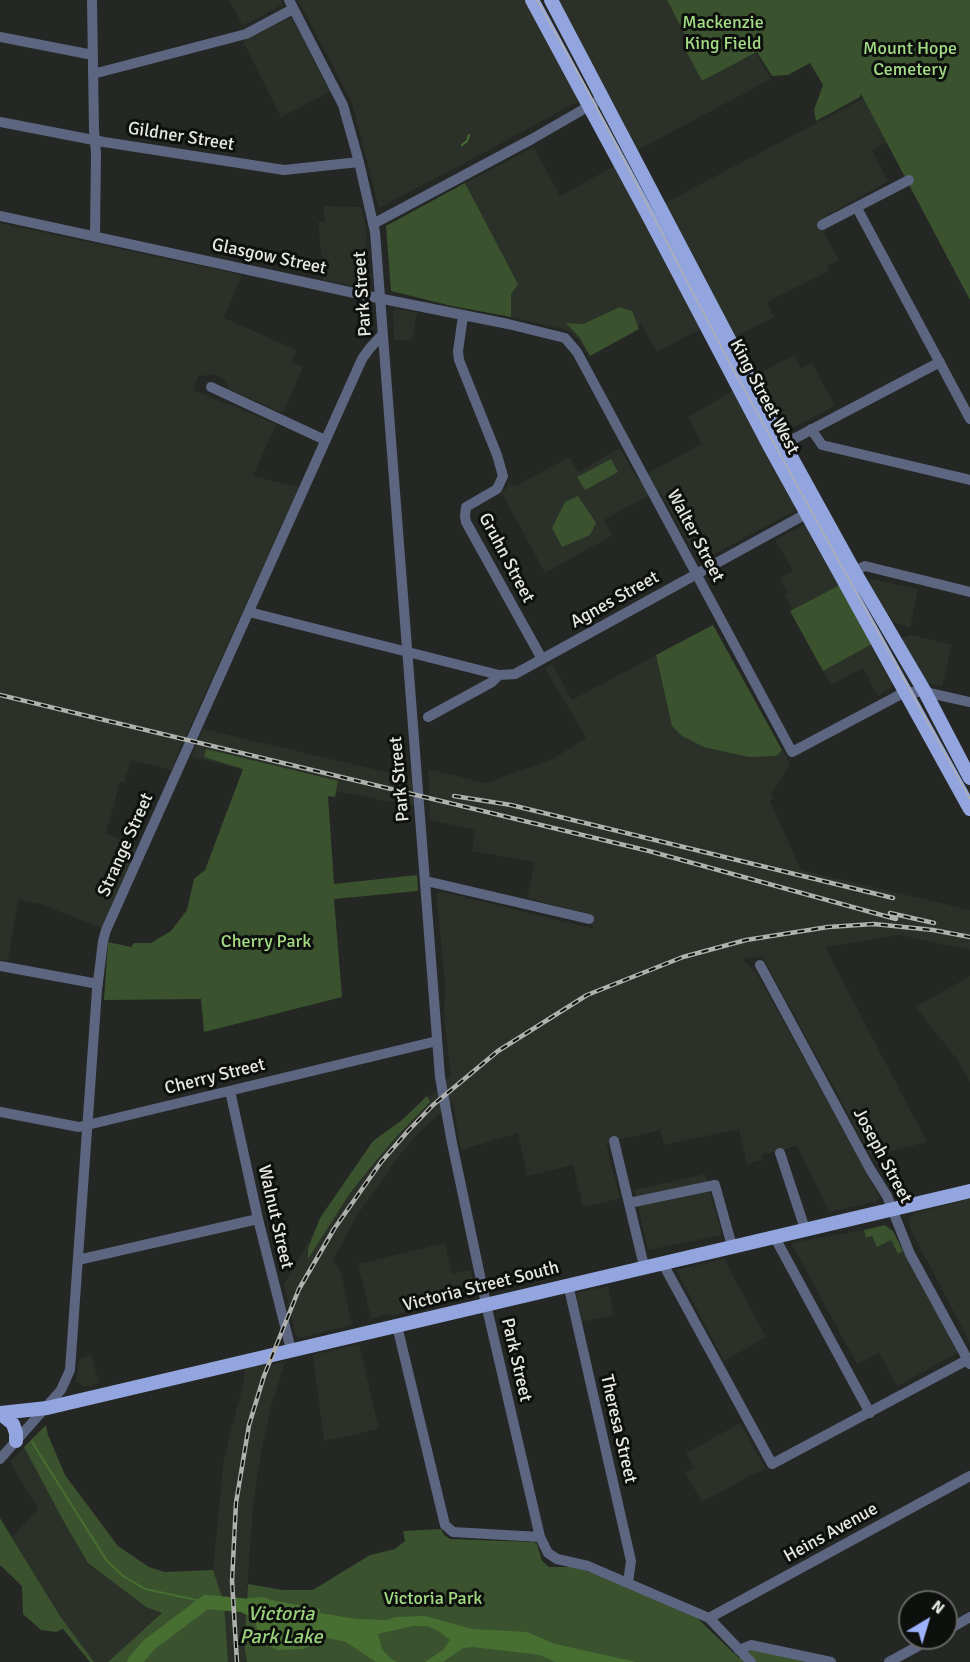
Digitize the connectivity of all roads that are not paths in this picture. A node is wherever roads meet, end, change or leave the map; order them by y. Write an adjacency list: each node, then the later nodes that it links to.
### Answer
1 (92, 0): 6 (street)
2 (532, 0): 9 (main road, King Street West)
3 (552, 0): 8 (main road, King Street West)
4 (291, 4): 7 (street); 12 (street, Park Street)
5 (0, 37): 6 (street)
6 (93, 55): 7 (street)
7 (93, 74): 11 (street)
8 (603, 98): 9 (street); 28 (main road, King Street West)
9 (588, 105): 16 (street); 30 (main road, King Street West)
10 (0, 122): 11 (street, Gildner Street)
11 (95, 140): 12 (street, Gildner Street); 18 (street)
12 (359, 162): 16 (street, Park Street)
13 (909, 180): 14 (street)
14 (856, 208): 17 (street); 23 (street)
15 (0, 216): 18 (street, Glasgow Street)
16 (373, 224): 19 (street, Park Street)
17 (822, 225)
18 (95, 236): 19 (street, Glasgow Street)
19 (379, 298): 20 (street, Glasgow Street); 21 (street, Park Street)
20 (463, 316): 22 (street, Glasgow Street); 36 (street, Gruhn Street)
21 (382, 335): 27 (street, Strange Street); 35 (street, Park Street)
22 (565, 338): 32 (street, Walter Street)
23 (940, 362): 25 (street); 26 (street)
24 (211, 387): 27 (street)
25 (970, 419)
26 (811, 429): 28 (street); 29 (street)
27 (325, 440): 34 (street, Strange Street)
28 (784, 444): 30 (main road, King Street West)
29 (969, 478)
30 (813, 510): 31 (main road, King Street West); 32 (street, Agnes Street); 38 (main road, King Street West)
31 (854, 571): 33 (street); 39 (main road, King Street West)
32 (697, 573): 36 (street, Agnes Street); 38 (street, Walter Street)
33 (970, 592)
34 (249, 612): 35 (street); 48 (street, Strange Street)
35 (407, 651): 37 (street); 44 (street, Park Street)
36 (542, 659): 37 (street, Agnes Street)
37 (499, 675): 41 (street, Agnes Street)
38 (905, 692): 39 (street); 43 (main road, King Street West)
39 (925, 692): 40 (street); 42 (main road, King Street West)
40 (970, 702)
41 (428, 717)
42 (970, 778)
43 (970, 809)
44 (426, 881): 45 (street); 49 (street, Park Street)
45 (589, 919)
46 (760, 965): 57 (street, Joseph Street)
47 (0, 966): 48 (street)
48 (98, 984): 52 (street, Strange Street)
49 (437, 1041): 50 (street, Cherry Street); 66 (street, Park Street)
50 (230, 1091): 52 (street, Cherry Street); 58 (street, Walnut Street)
51 (0, 1112): 52 (street, Cherry Street)
52 (88, 1125): 62 (street, Strange Street)
53 (614, 1142): 56 (street)
54 (780, 1154): 59 (street)
55 (970, 1191): 57 (main road, Victoria Street South)
56 (629, 1203): 61 (street); 64 (street)
57 (893, 1210): 59 (main road, Victoria Street South); 69 (street, Joseph Street)
58 (258, 1219): 62 (street); 68 (street, Walnut Street)
59 (805, 1229): 60 (main road, Victoria Street South)
60 (774, 1236): 61 (main road, Victoria Street South); 72 (street)
61 (732, 1246): 63 (main road, Victoria Street South)
62 (78, 1260): 70 (street, Strange Street)
63 (662, 1262): 64 (main road, Victoria Street South); 72 (street)
64 (644, 1266): 65 (main road, Victoria Street South)
65 (568, 1284): 66 (main road, Victoria Street South); 77 (street, Theresa Street)
66 (486, 1304): 67 (main road, Victoria Street South); 76 (street, Park Street)
67 (397, 1326): 68 (main road, Victoria Street South); 76 (street)
68 (291, 1350): 70 (main road, Victoria Street South)
69 (969, 1362): 72 (street)
70 (47, 1408): 71 (main road, Victoria Street South); 73 (street, Strange Street)
71 (0, 1413): 73 (main road)
72 (870, 1413)
73 (16, 1441): 74 (street, Strange Street)
74 (0, 1459)
75 (970, 1476): 78 (street, Heins Avenue)
76 (540, 1537): 77 (street, Park Street)
77 (628, 1582): 78 (street)
78 (709, 1618): 79 (street)
79 (739, 1650): 81 (street); 82 (street)
80 (911, 1650): 83 (street)
81 (751, 1662)
82 (831, 1662)
83 (889, 1662)

